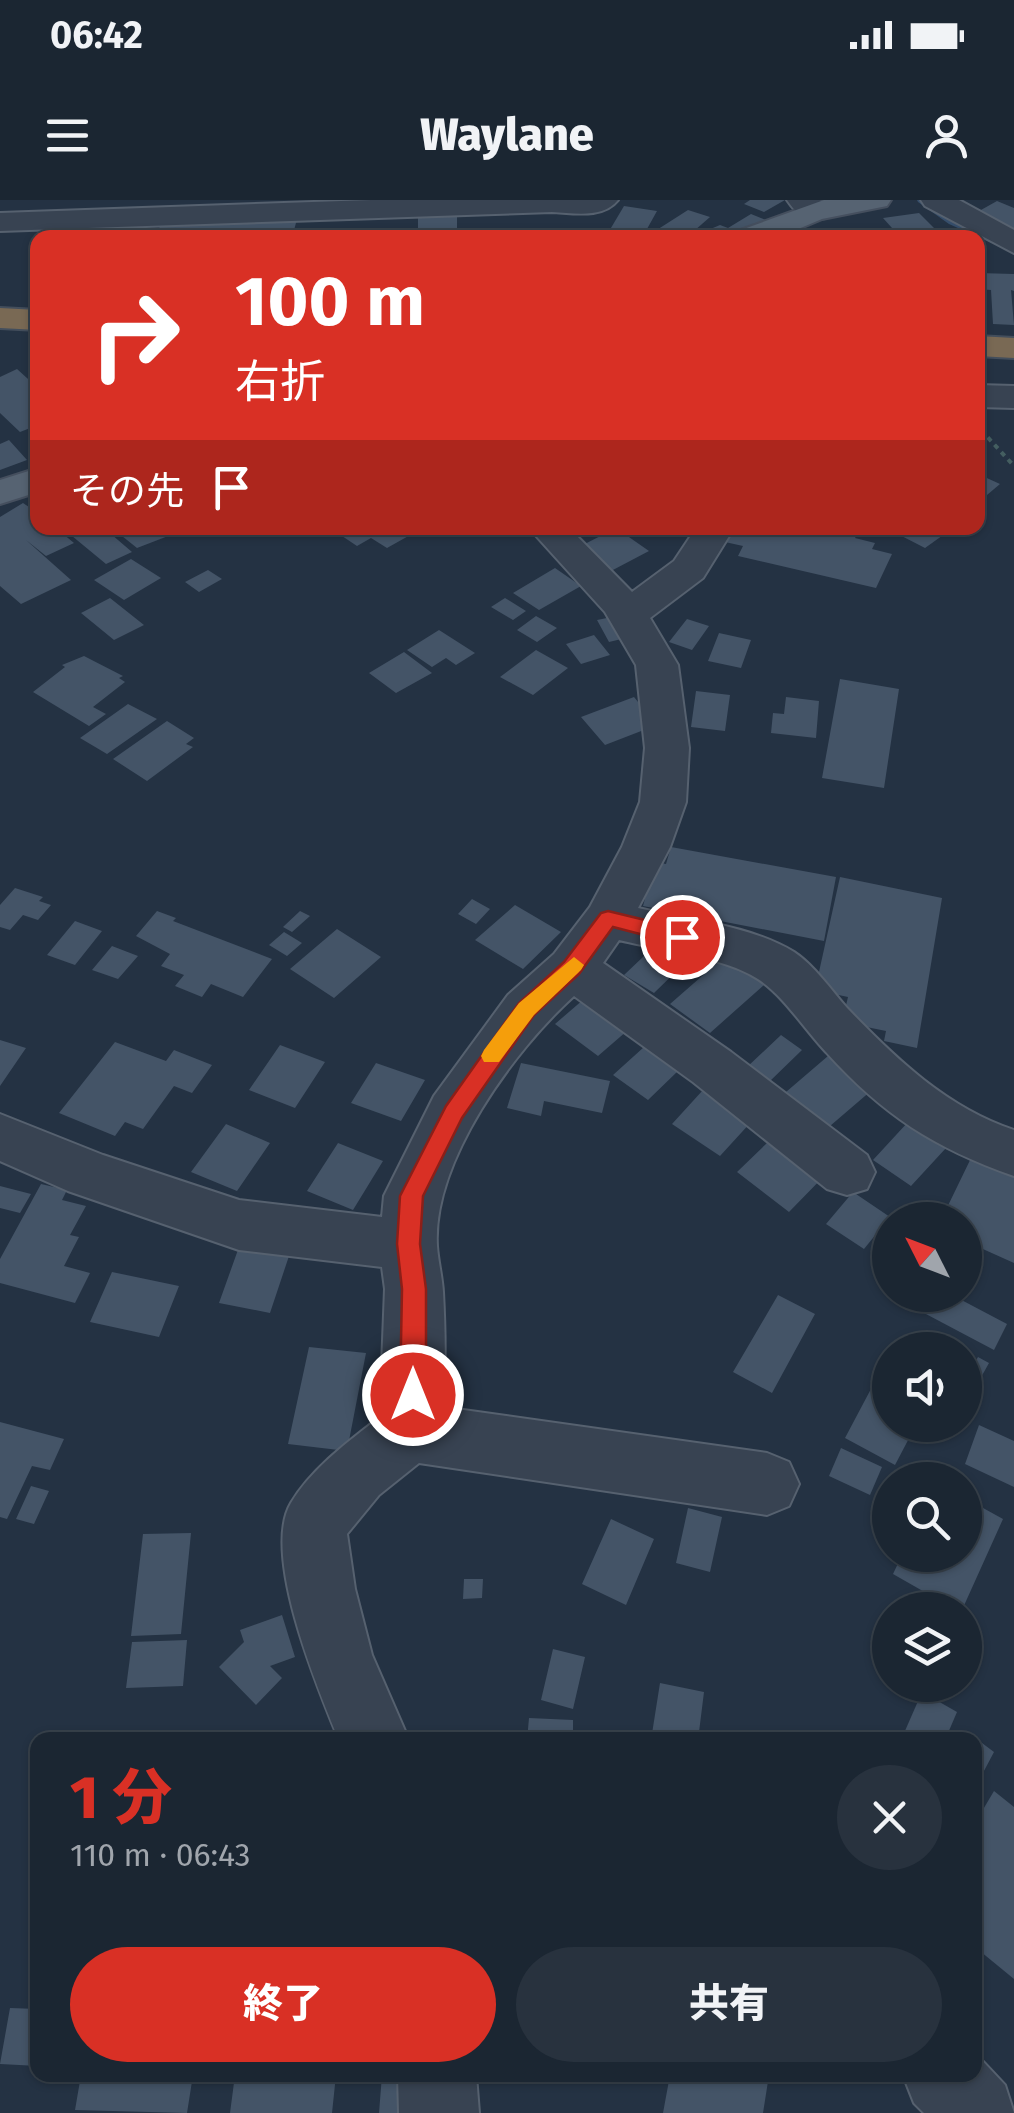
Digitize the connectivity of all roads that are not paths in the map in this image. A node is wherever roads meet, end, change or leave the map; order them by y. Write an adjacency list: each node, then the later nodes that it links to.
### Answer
1 (876, 200): 4 (main road)
2 (936, 200): 8 (street)
3 (596, 202): 5 (street); 6 (street)
4 (808, 206): 7 (main road)
5 (0, 222)
6 (577, 230)
7 (764, 230)
8 (1014, 242)
9 (0, 318): 10 (highway)
10 (30, 320)
11 (0, 341): 12 (highway)
12 (30, 342)
13 (985, 346): 14 (highway)
14 (1014, 348)
15 (985, 370): 16 (highway)
16 (1014, 370)
17 (985, 396): 18 (street)
18 (1014, 397)
19 (30, 483): 20 (main road)
20 (0, 493)
21 (556, 535): 23 (street)
22 (711, 535): 23 (street)
23 (628, 615): 24 (street)
24 (608, 918): 25 (street); 27 (street)
25 (572, 968): 28 (street); 29 (street)
26 (0, 1137): 29 (street)
27 (1014, 1153)
28 (847, 1172)
29 (408, 1244): 30 (street)
30 (409, 1432): 31 (street); 32 (street)
31 (767, 1484)
32 (371, 1732)
33 (437, 2082): 35 (street)
34 (949, 2082): 36 (street)
35 (439, 2113)
36 (978, 2113)

